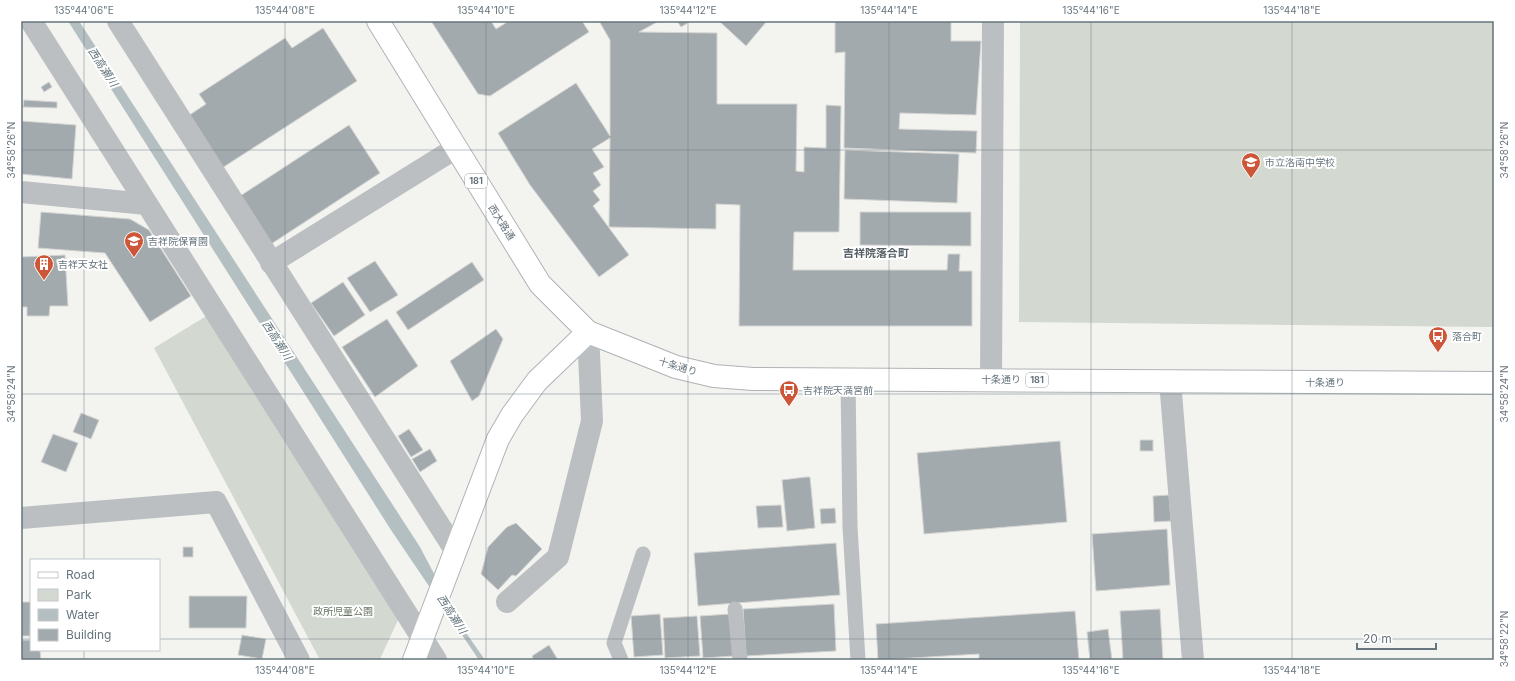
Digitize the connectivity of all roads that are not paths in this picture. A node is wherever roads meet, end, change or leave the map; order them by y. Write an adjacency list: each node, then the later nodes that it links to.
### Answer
1 (31, 21): 7 (street)
2 (118, 21): 8 (street)
3 (378, 21): 5 (main road, 西大路通 / 181)
4 (993, 21): 11 (street)
5 (456, 148): 8 (street); 9 (main road, 西大路通 / 181)
6 (21, 192): 7 (street)
7 (147, 204): 19 (street)
8 (271, 263): 15 (street)
9 (588, 332): 10 (main road, 十条通り / 181); 15 (main road); 17 (street)
10 (848, 379): 11 (main road, 十条通り / 181); 25 (lane)
11 (991, 379): 12 (main road, 十条通り / 181)
12 (1170, 380): 13 (main road, 十条通り / 181); 26 (street)
13 (1494, 383)
14 (21, 518): 20 (street)
15 (453, 554): 19 (main road)
16 (643, 554): 23 (lane)
17 (507, 602)
18 (735, 609): 24 (lane)
19 (425, 631): 21 (main road); 22 (street)
20 (299, 660)
21 (414, 660)
22 (436, 660)
23 (621, 660)
24 (740, 660)
25 (854, 660)
26 (1193, 660)

